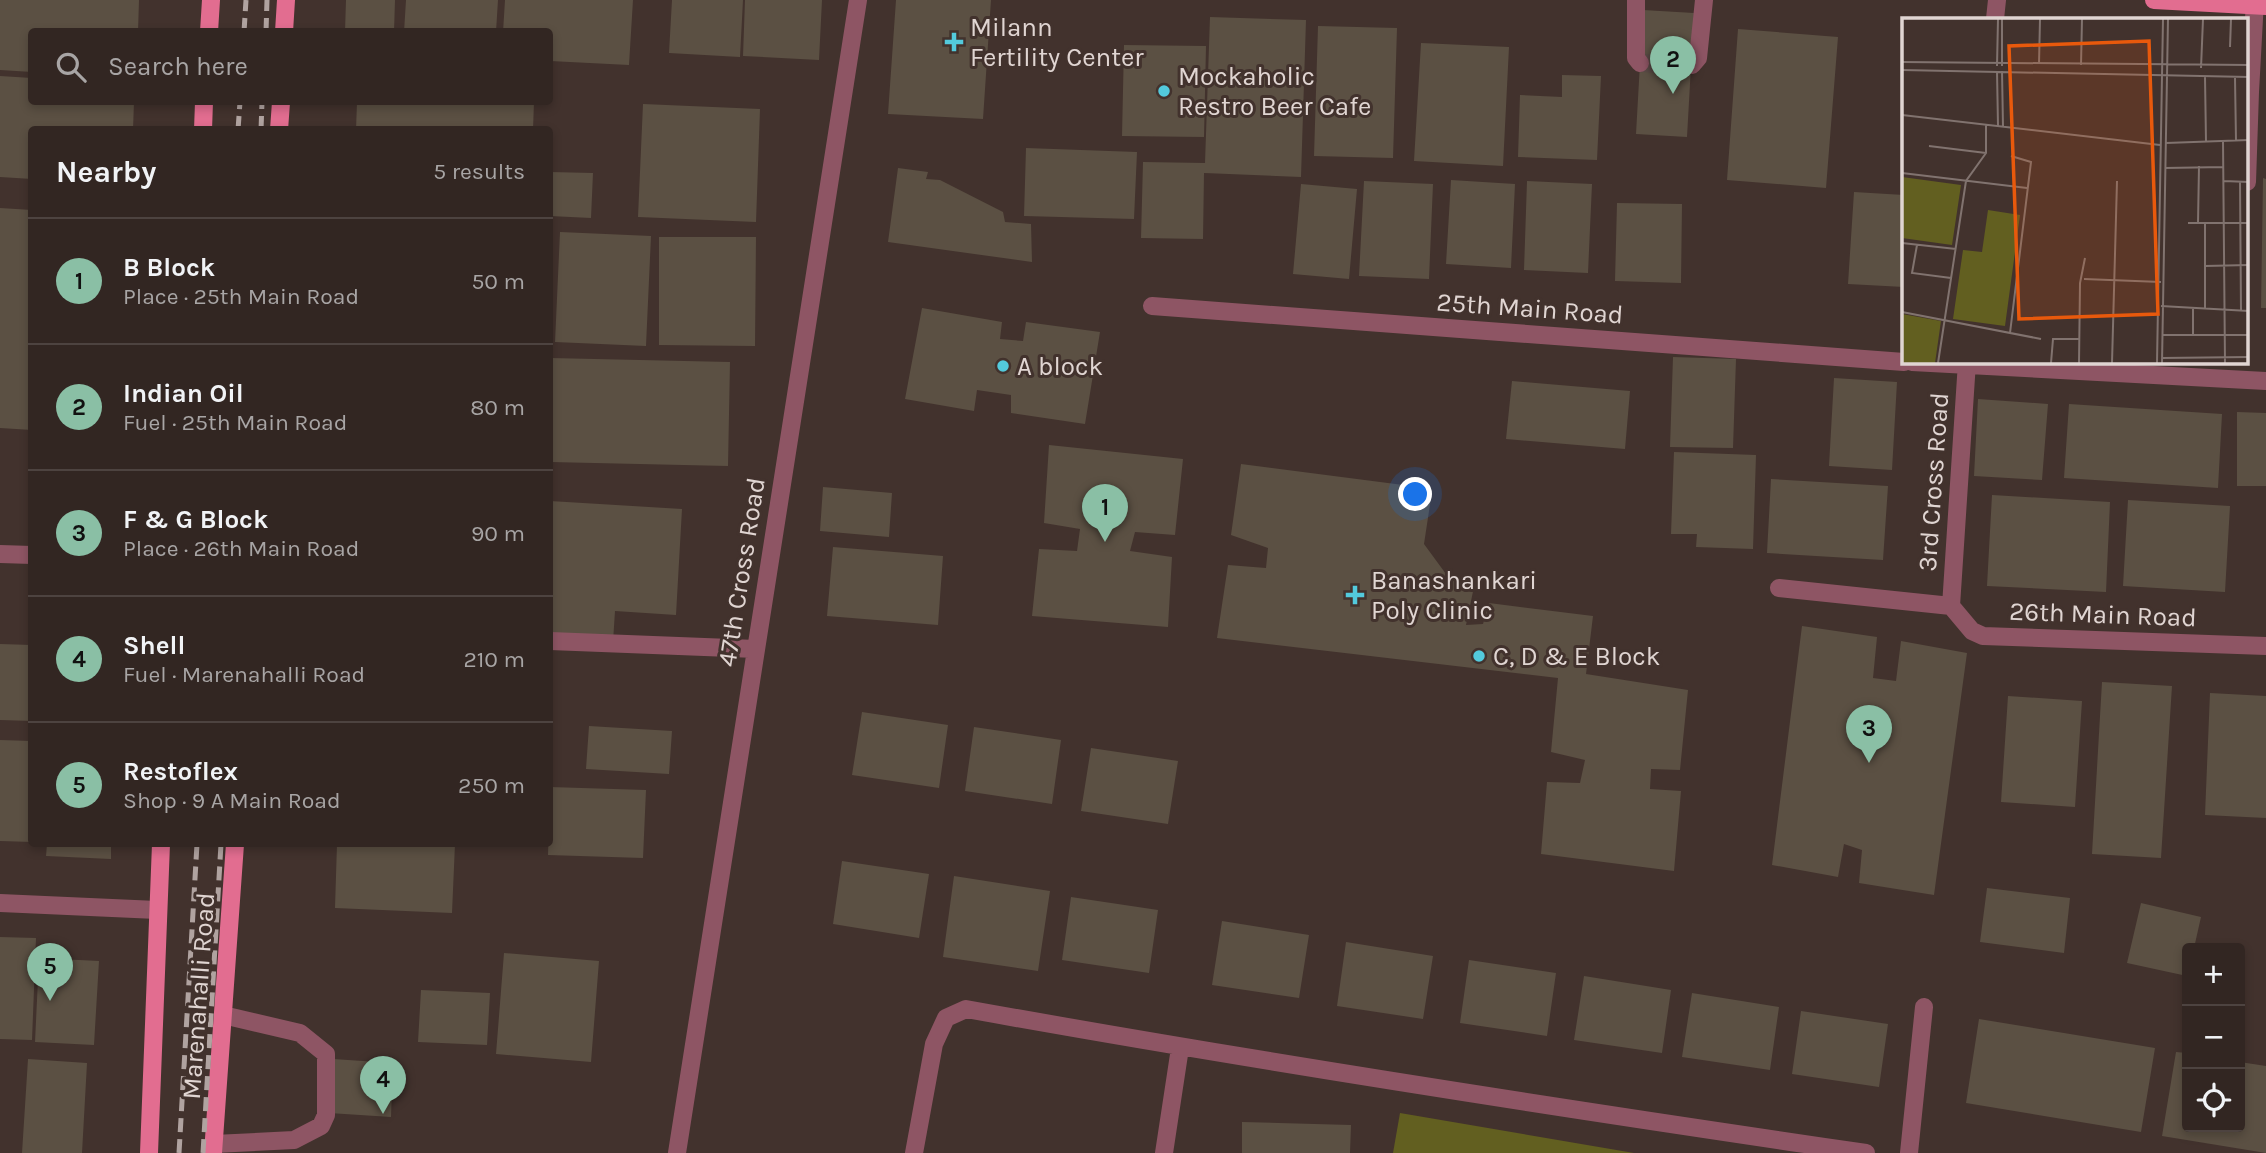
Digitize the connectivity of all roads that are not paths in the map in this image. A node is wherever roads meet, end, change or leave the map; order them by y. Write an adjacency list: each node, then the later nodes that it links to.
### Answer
1 (211, 0): 11 (main road)
2 (286, 0): 12 (main road)
3 (858, 0): 31 (street, 47th Cross Road)
4 (1636, 0): 13 (street)
5 (1704, 0): 14 (street)
6 (1997, 0): 10 (street)
7 (2154, 0): 8 (main road)
8 (2198, 1): 9 (main road)
9 (2258, 4): 15 (street)
10 (1995, 18)
11 (209, 28)
12 (285, 28)
13 (1640, 63)
14 (1692, 65)
15 (2249, 92): 20 (street)
16 (204, 105): 18 (main road)
17 (281, 105): 19 (main road)
18 (203, 126)
19 (279, 126)
20 (2248, 137)
21 (1152, 306): 22 (street, 25th Main Road)
22 (1902, 362)
23 (1967, 364): 24 (street); 28 (street, 3rd Cross Road)
24 (2266, 381)
25 (0, 554): 26 (street)
26 (28, 555)
27 (1779, 588): 28 (street)
28 (1951, 606): 30 (street, 26th Main Road)
29 (553, 641): 31 (street)
30 (2266, 646)
31 (756, 649): 41 (street, 47th Cross Road)
32 (161, 847): 35 (main road, Marenahalli Road)
33 (235, 847): 37 (main road, Marenahalli Road)
34 (0, 903): 35 (street)
35 (157, 910): 40 (main road, Marenahalli Road)
36 (1924, 1007): 45 (street)
37 (223, 1015): 39 (main road, Marenahalli Road); 39 (street)
38 (1180, 1048): 42 (street); 43 (street); 44 (street)
39 (214, 1148)
40 (149, 1153)
41 (677, 1153)
42 (914, 1153)
43 (1164, 1153)
44 (1866, 1153)
45 (1909, 1153)

